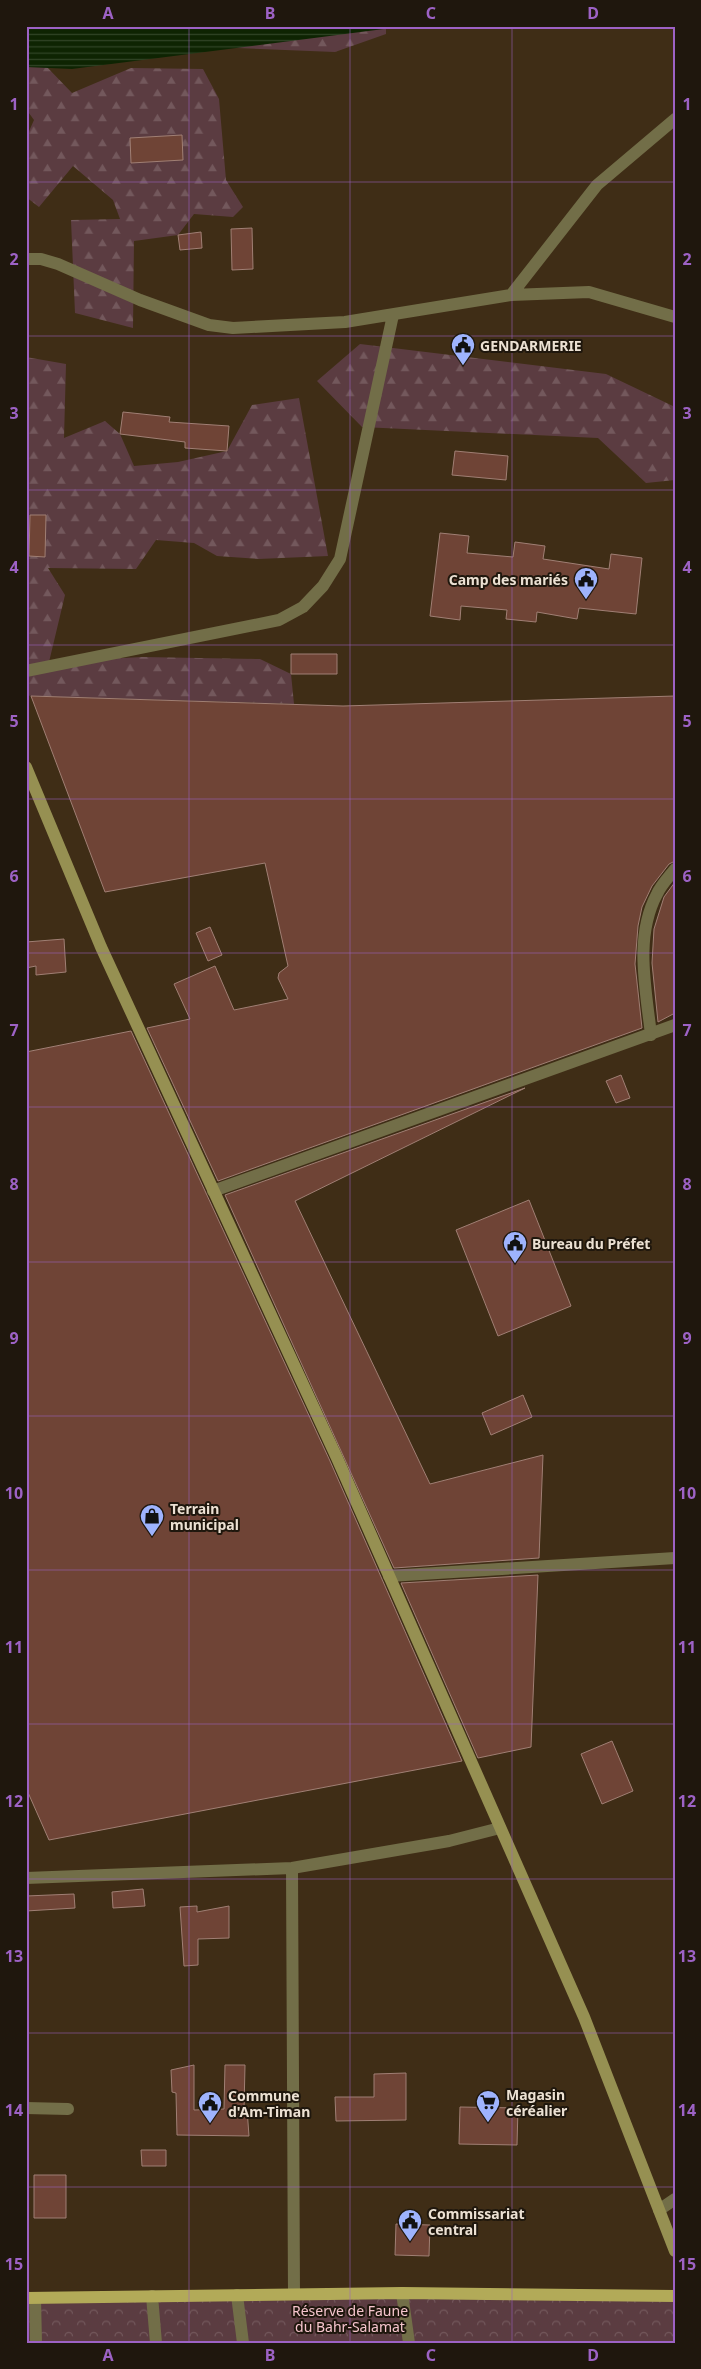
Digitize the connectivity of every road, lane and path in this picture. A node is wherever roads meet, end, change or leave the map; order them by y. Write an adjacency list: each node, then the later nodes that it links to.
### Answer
1 (675, 120): 3 (street)
2 (26, 259): 4 (street)
3 (511, 296): 4 (street); 5 (street)
4 (393, 315): 6 (street)
5 (675, 317)
6 (26, 671)
7 (26, 767): 11 (main road)
8 (675, 869): 10 (street)
9 (675, 1025): 10 (street)
10 (651, 1035): 11 (street)
11 (213, 1191): 13 (main road)
12 (675, 1558): 13 (street)
13 (389, 1576): 14 (main road)
14 (500, 1828): 15 (street); 20 (main road)
15 (292, 1868): 16 (street); 23 (street)
16 (26, 1878)
17 (26, 2108): 18 (street)
18 (68, 2109)
19 (675, 2199): 20 (street)
20 (659, 2210): 21 (main road)
21 (675, 2251)
22 (402, 2293): 23 (main road); 26 (main road); 31 (street)
23 (294, 2294): 24 (main road)
24 (238, 2295): 25 (main road); 30 (street)
25 (152, 2296): 27 (main road); 29 (street)
26 (675, 2296)
27 (31, 2298): 28 (street)
28 (36, 2343)
29 (156, 2343)
30 (243, 2343)
31 (409, 2343)

